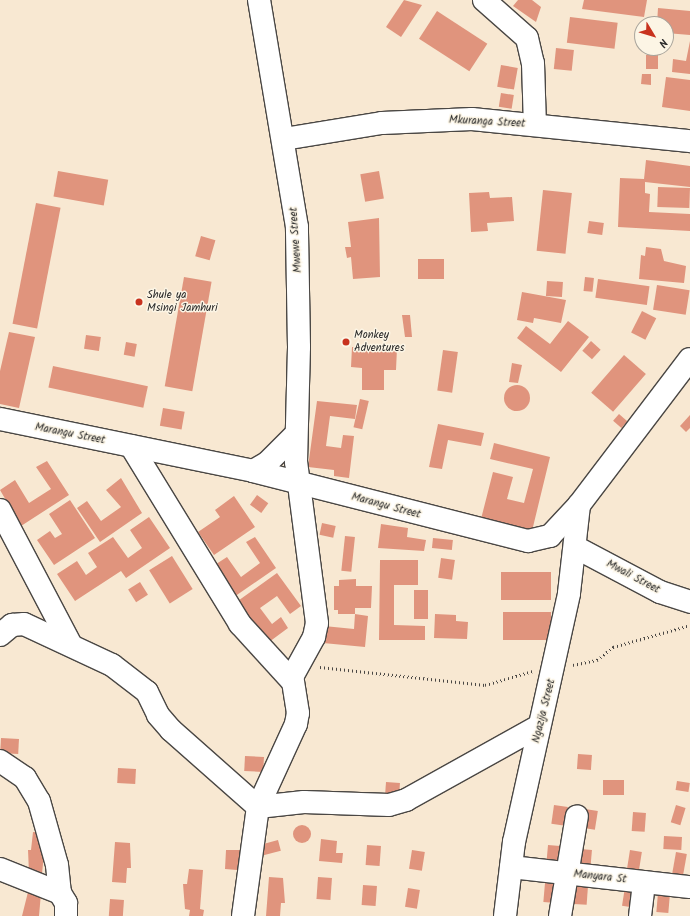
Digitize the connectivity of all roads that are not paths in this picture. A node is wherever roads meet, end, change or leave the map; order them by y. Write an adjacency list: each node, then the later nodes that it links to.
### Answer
1 (259, 0): 4 (street, Mwewe Street)
2 (484, 0): 3 (street)
3 (535, 125): 4 (street, Mkuranga Street); 5 (street, Mkuranga Street)
4 (284, 139): 9 (street, Mwewe Street)
5 (690, 141)
6 (690, 359): 7 (street, Marangu Street)
7 (681, 382): 13 (street, Marangu Street)
8 (0, 420): 10 (street, Marangu Street)
9 (295, 434): 11 (street); 12 (street, Mwewe Street)
10 (131, 446): 11 (street, Marangu Street); 19 (street)
11 (253, 471): 12 (street, Marangu Street)
12 (299, 482): 13 (street, Marangu Street); 19 (street, Mwewe Street)
13 (579, 505): 15 (street, Ngazija Street)
14 (0, 510): 18 (street)
15 (577, 548): 16 (street, Mwali Street); 20 (street, Ngazija Street)
16 (690, 602)
17 (0, 635): 18 (street)
18 (71, 645): 22 (street)
19 (294, 674): 22 (street)
20 (539, 726): 22 (street); 24 (street, Ngazija Street)
21 (0, 761): 29 (street)
22 (258, 807): 31 (street)
23 (577, 816): 26 (street)
24 (511, 867): 26 (street, Manyara St); 32 (street, Ngazija Street)
25 (0, 868): 29 (street)
26 (567, 874): 27 (street, Manyara St); 33 (street)
27 (644, 882): 28 (street, Manyara St); 34 (street)
28 (690, 887)
29 (60, 893): 30 (street)
30 (66, 916)
31 (243, 916)
32 (505, 916)
33 (560, 916)
34 (640, 916)

